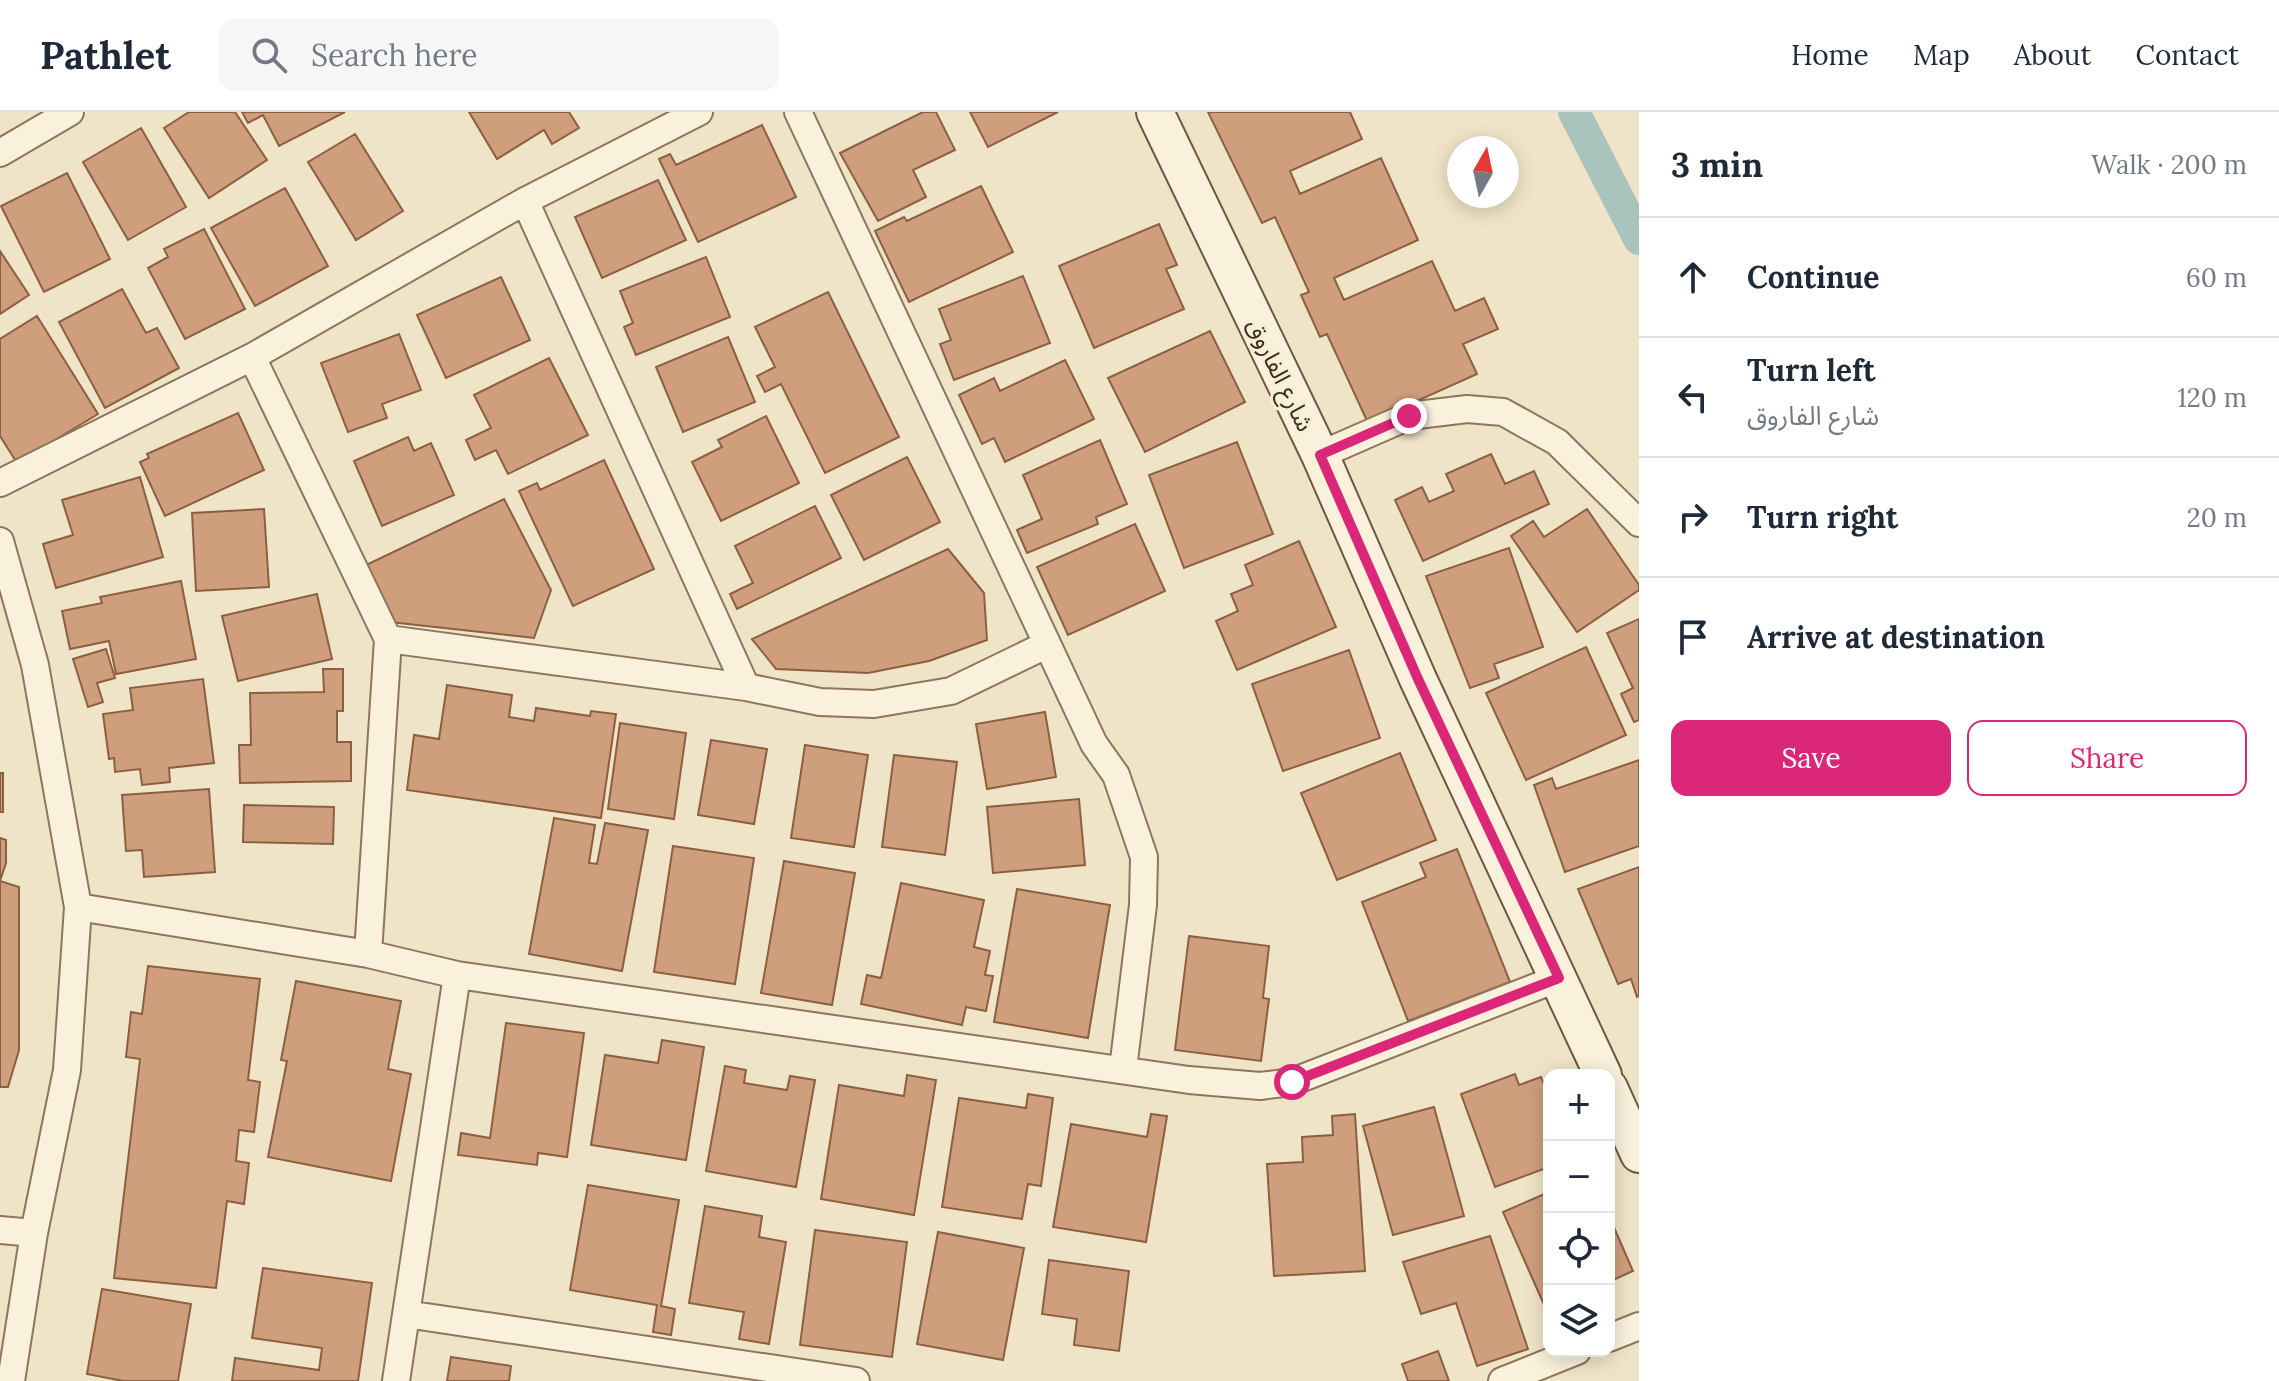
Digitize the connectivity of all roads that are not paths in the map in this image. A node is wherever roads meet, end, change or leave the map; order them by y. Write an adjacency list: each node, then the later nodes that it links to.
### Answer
1 (70, 112): 5 (street)
2 (699, 112): 6 (street)
3 (798, 112): 13 (street)
4 (1155, 112): 8 (main road, شارع الفاروق)
5 (0, 153)
6 (525, 201): 7 (street); 14 (street)
7 (252, 357): 9 (street); 12 (street)
8 (1320, 455): 10 (street); 18 (main road, شارع الفاروق)
9 (0, 483)
10 (1639, 523)
11 (0, 541): 15 (street)
12 (388, 639): 14 (street); 16 (street)
13 (1046, 645): 14 (street); 19 (street)
14 (746, 687)
15 (78, 907): 16 (street); 24 (street)
16 (368, 954): 17 (street)
17 (457, 975): 19 (street); 25 (street)
18 (1559, 978): 19 (street); 20 (main road, شارع الفاروق)
19 (1123, 1069)
20 (1600, 1069)
21 (1615, 1101): 22 (main road)
22 (1639, 1154)
23 (0, 1230): 24 (street)
24 (34, 1233): 29 (street)
25 (406, 1314): 30 (street); 31 (street)
26 (1639, 1326): 27 (street)
27 (1615, 1336)
28 (1562, 1357): 32 (street)
29 (11, 1381)
30 (396, 1381)
31 (856, 1381)
32 (1502, 1381)

